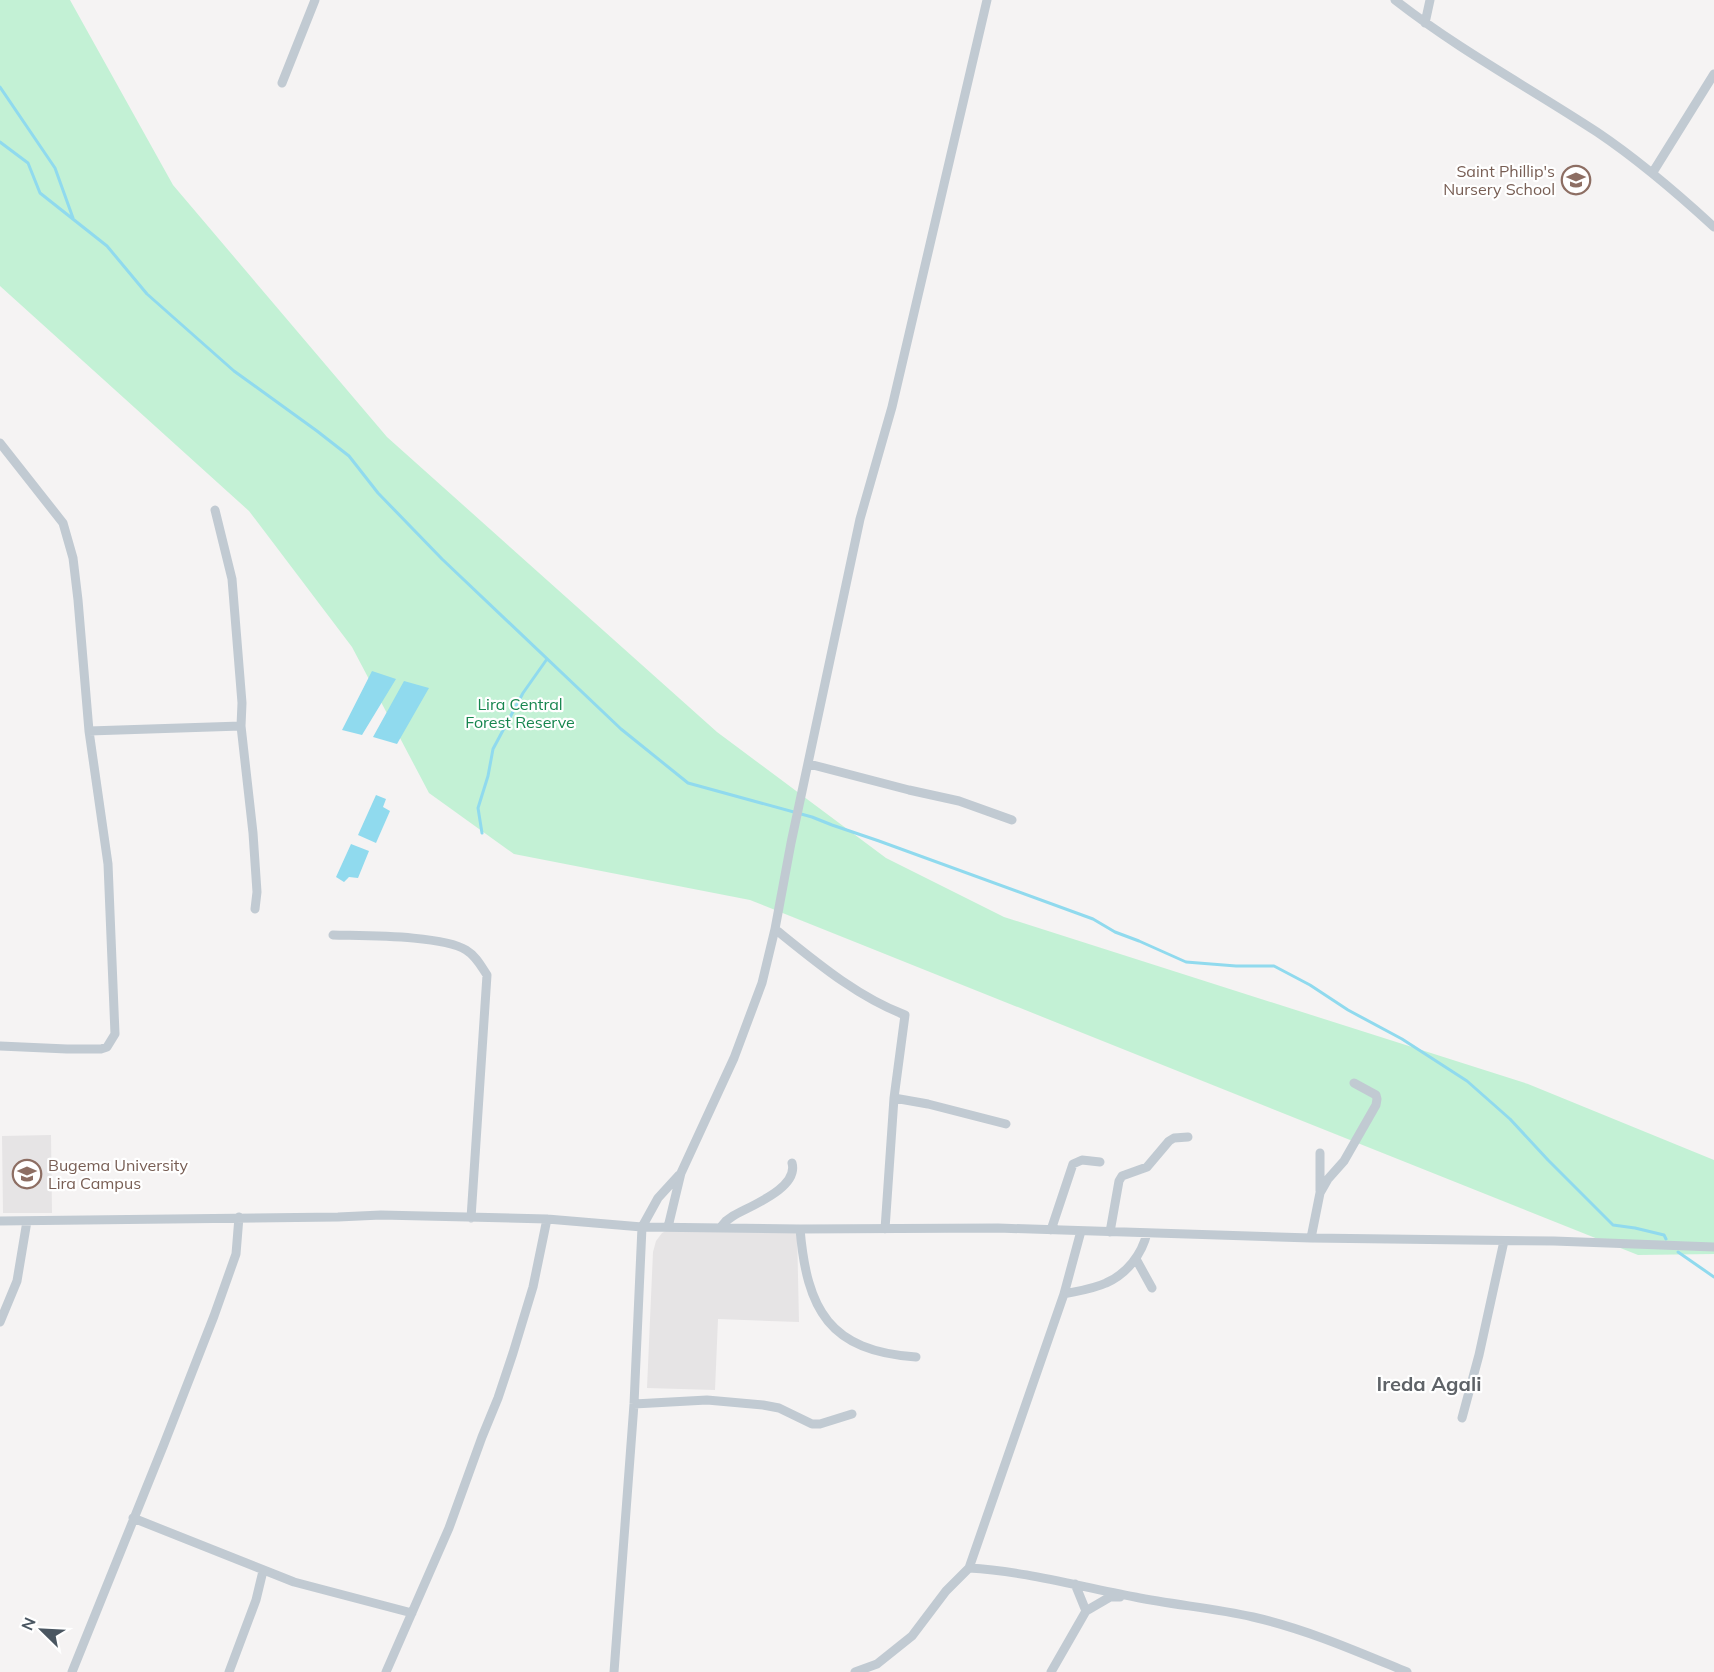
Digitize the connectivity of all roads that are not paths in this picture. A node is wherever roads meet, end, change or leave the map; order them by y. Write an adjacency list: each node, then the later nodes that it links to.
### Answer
1 (315, 0): 7 (street)
2 (987, 0): 14 (street)
3 (1395, 0): 5 (street)
4 (1430, 0): 5 (street)
5 (1425, 23): 8 (street)
6 (1714, 74): 8 (street)
7 (282, 83)
8 (1653, 172): 9 (street)
9 (1714, 227)
10 (0, 443): 13 (street)
11 (215, 510): 12 (street)
12 (241, 726): 13 (street); 16 (street)
13 (89, 731): 19 (street)
14 (809, 764): 15 (street); 17 (street)
15 (1012, 820)
16 (255, 909)
17 (775, 929): 21 (street); 27 (street)
18 (333, 935): 30 (street)
19 (0, 1046)
20 (1354, 1083): 28 (street)
21 (894, 1098): 22 (street); 38 (street)
22 (1006, 1124)
23 (1188, 1137): 41 (street)
24 (1320, 1153): 28 (street)
25 (1100, 1162): 39 (street)
26 (792, 1163): 36 (street)
27 (681, 1173): 34 (street); 35 (street)
28 (1320, 1193): 43 (street)
29 (239, 1217): 30 (street); 33 (street); 54 (street)
30 (471, 1218): 31 (street)
31 (547, 1219): 34 (street); 60 (street)
32 (0, 1221): 33 (street)
33 (27, 1221): 49 (street)
34 (642, 1227): 35 (street); 51 (street)
35 (668, 1227): 36 (street)
36 (721, 1227): 37 (street)
37 (800, 1229): 38 (street); 50 (street)
38 (885, 1229): 39 (street)
39 (1051, 1230): 40 (street)
40 (1080, 1231): 41 (street); 48 (street)
41 (1110, 1232): 42 (street)
42 (1147, 1233): 43 (street); 46 (street)
43 (1311, 1238): 44 (street)
44 (1504, 1241): 45 (street); 53 (street)
45 (1714, 1247)
46 (1136, 1259): 47 (street); 48 (street)
47 (1152, 1288)
48 (1064, 1294): 55 (street)
49 (0, 1322)
50 (916, 1357)
51 (634, 1404): 52 (street); 65 (street)
52 (852, 1414)
53 (1461, 1418)
54 (134, 1518): 56 (street); 62 (street)
55 (969, 1568): 57 (street); 66 (street)
56 (263, 1570): 60 (street); 63 (street)
57 (1075, 1584): 58 (street); 59 (street)
58 (1134, 1597): 59 (street); 61 (street)
59 (1086, 1611): 67 (street)
60 (412, 1613): 64 (street)
61 (1395, 1670): 68 (street)
62 (72, 1672)
63 (229, 1672)
64 (386, 1672)
65 (614, 1672)
66 (855, 1672)
67 (1051, 1672)
68 (1407, 1672)

